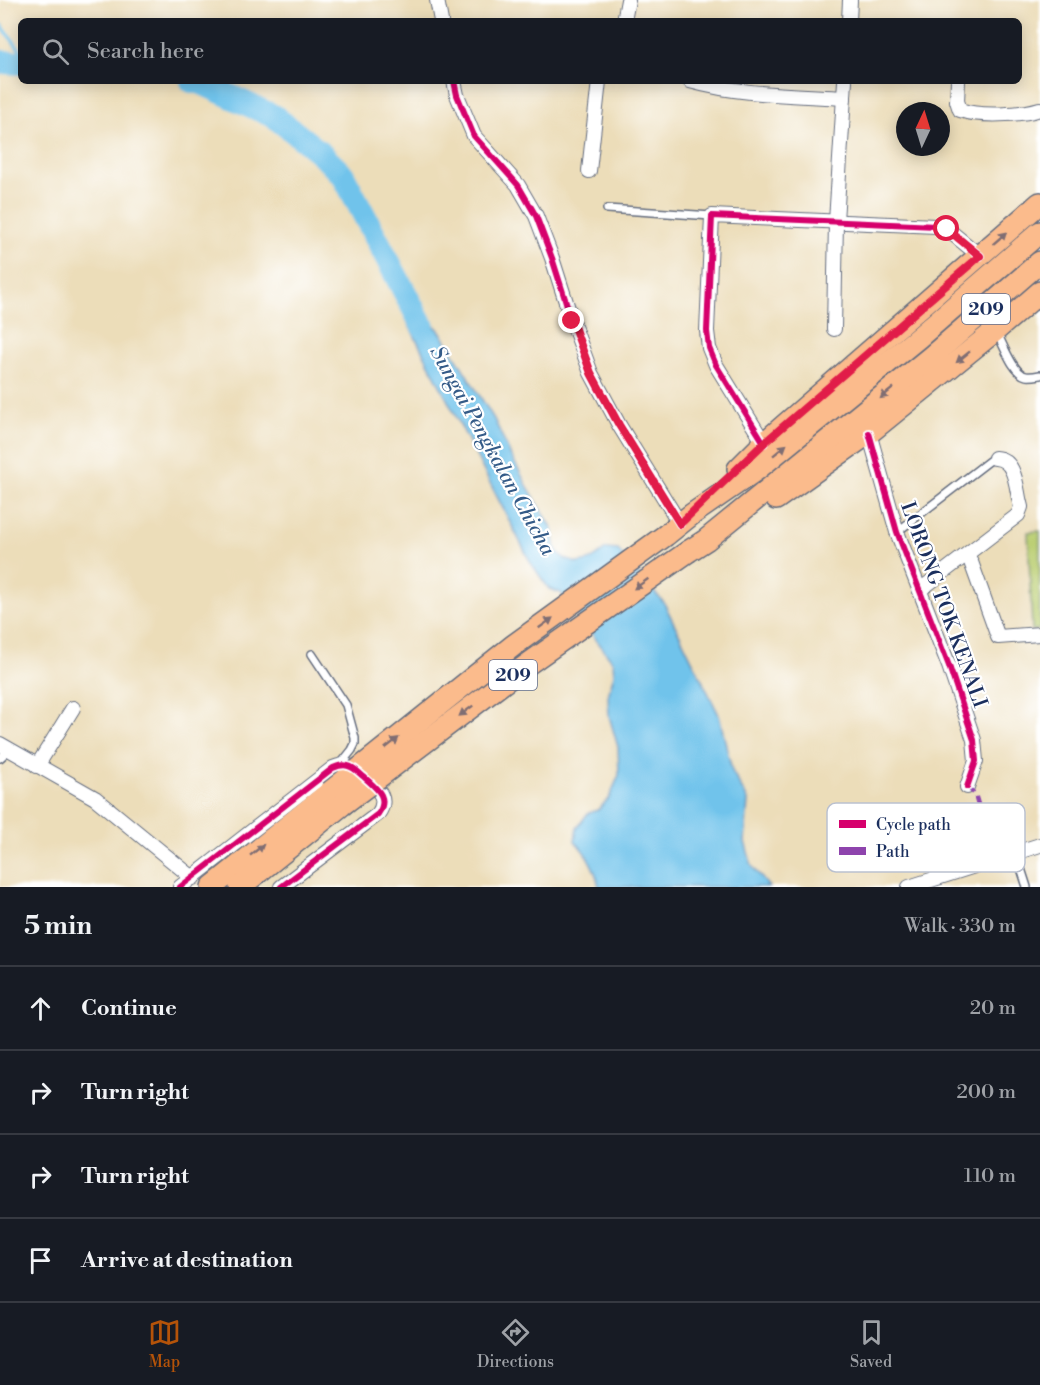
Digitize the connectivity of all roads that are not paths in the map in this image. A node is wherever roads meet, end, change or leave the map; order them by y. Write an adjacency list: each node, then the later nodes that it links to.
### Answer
1 (437, 0): 4 (street)
2 (628, 0): 5 (street)
3 (850, 0): 6 (street)
4 (440, 18)
5 (625, 18)
6 (849, 18)
7 (455, 84): 29 (street)
8 (599, 84): 14 (street)
9 (702, 84): 12 (street)
10 (845, 84): 12 (street)
11 (958, 84): 13 (street)
12 (844, 98): 18 (street)
13 (1040, 109)
14 (589, 171)
15 (1040, 203): 20 (main road, one-way to 15)
16 (607, 209): 17 (lane)
17 (712, 216): 18 (street); 27 (street)
18 (836, 221): 20 (street); 23 (street)
19 (1040, 232): 29 (main road, 209, one-way to 19)
20 (980, 256): 27 (main road)
21 (1040, 262): 31 (main road, 209, one-way to 31)
22 (1040, 292): 24 (main road)
23 (834, 329)
24 (996, 330): 25 (lane); 26 (main road, one-way to 26)
25 (1040, 375)
26 (869, 433): 30 (street, LORONG TOK KENALI); 31 (main road)
27 (764, 443): 29 (main road)
28 (995, 458): 30 (lane); 32 (street)
29 (679, 525): 41 (main road, 209, one-way to 29, bridge)
30 (897, 532): 33 (street, LORONG TOK KENALI)
31 (697, 545): 41 (main road, 209, one-way to 41, bridge)
32 (967, 555): 33 (street); 34 (street)
33 (920, 590): 40 (street, LORONG TOK KENALI)
34 (1040, 634)
35 (312, 654): 38 (lane)
36 (73, 708): 39 (street)
37 (3, 750): 39 (street)
38 (340, 765): 46 (street); 49 (street)
39 (37, 766): 46 (street)
40 (967, 787)
41 (336, 799): 46 (main road, 209, one-way to 41); 48 (main road, 209)
42 (1040, 845): 43 (street)
43 (1025, 850)
44 (956, 872): 50 (street)
45 (1022, 872): 51 (lane)
46 (202, 882): 47 (street)
47 (180, 887)
48 (240, 887)
49 (281, 887)
50 (909, 887)
51 (1027, 887)

